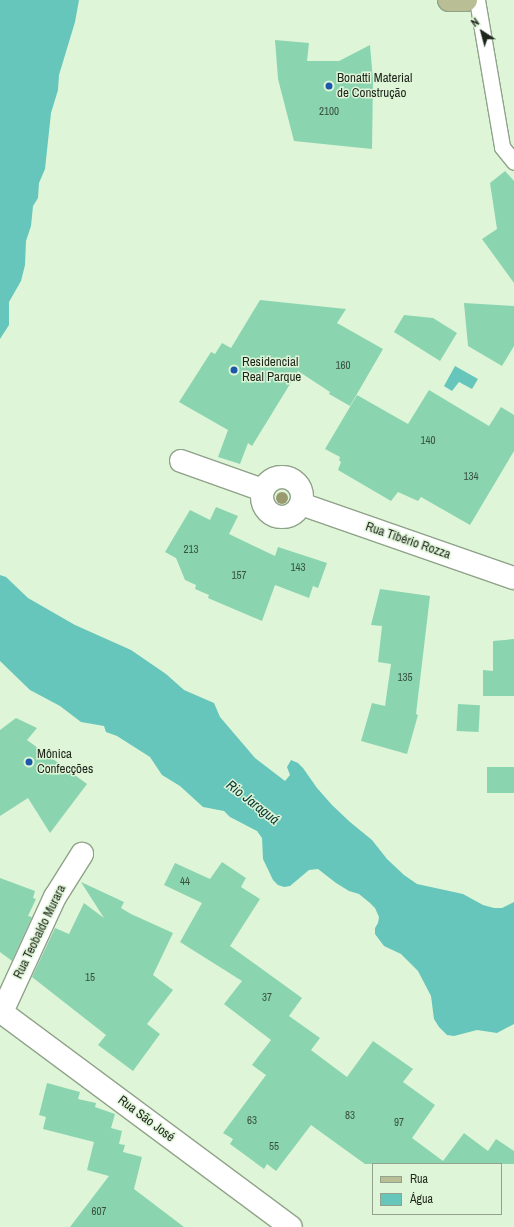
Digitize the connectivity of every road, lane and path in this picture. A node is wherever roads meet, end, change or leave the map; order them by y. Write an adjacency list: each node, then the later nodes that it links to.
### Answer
1 (449, 0): 2 (main road)
2 (466, 0)
3 (477, 0): 4 (lane)
4 (514, 162)
5 (181, 461): 6 (street)
6 (263, 490): 7 (street); 7 (street)
7 (301, 504): 8 (street, Rua Tibério Rozza)
8 (514, 578)
9 (82, 854): 10 (street, Rua Teobaldo Murara)
10 (1, 1011): 11 (street, Rua São José)
11 (291, 1227)

